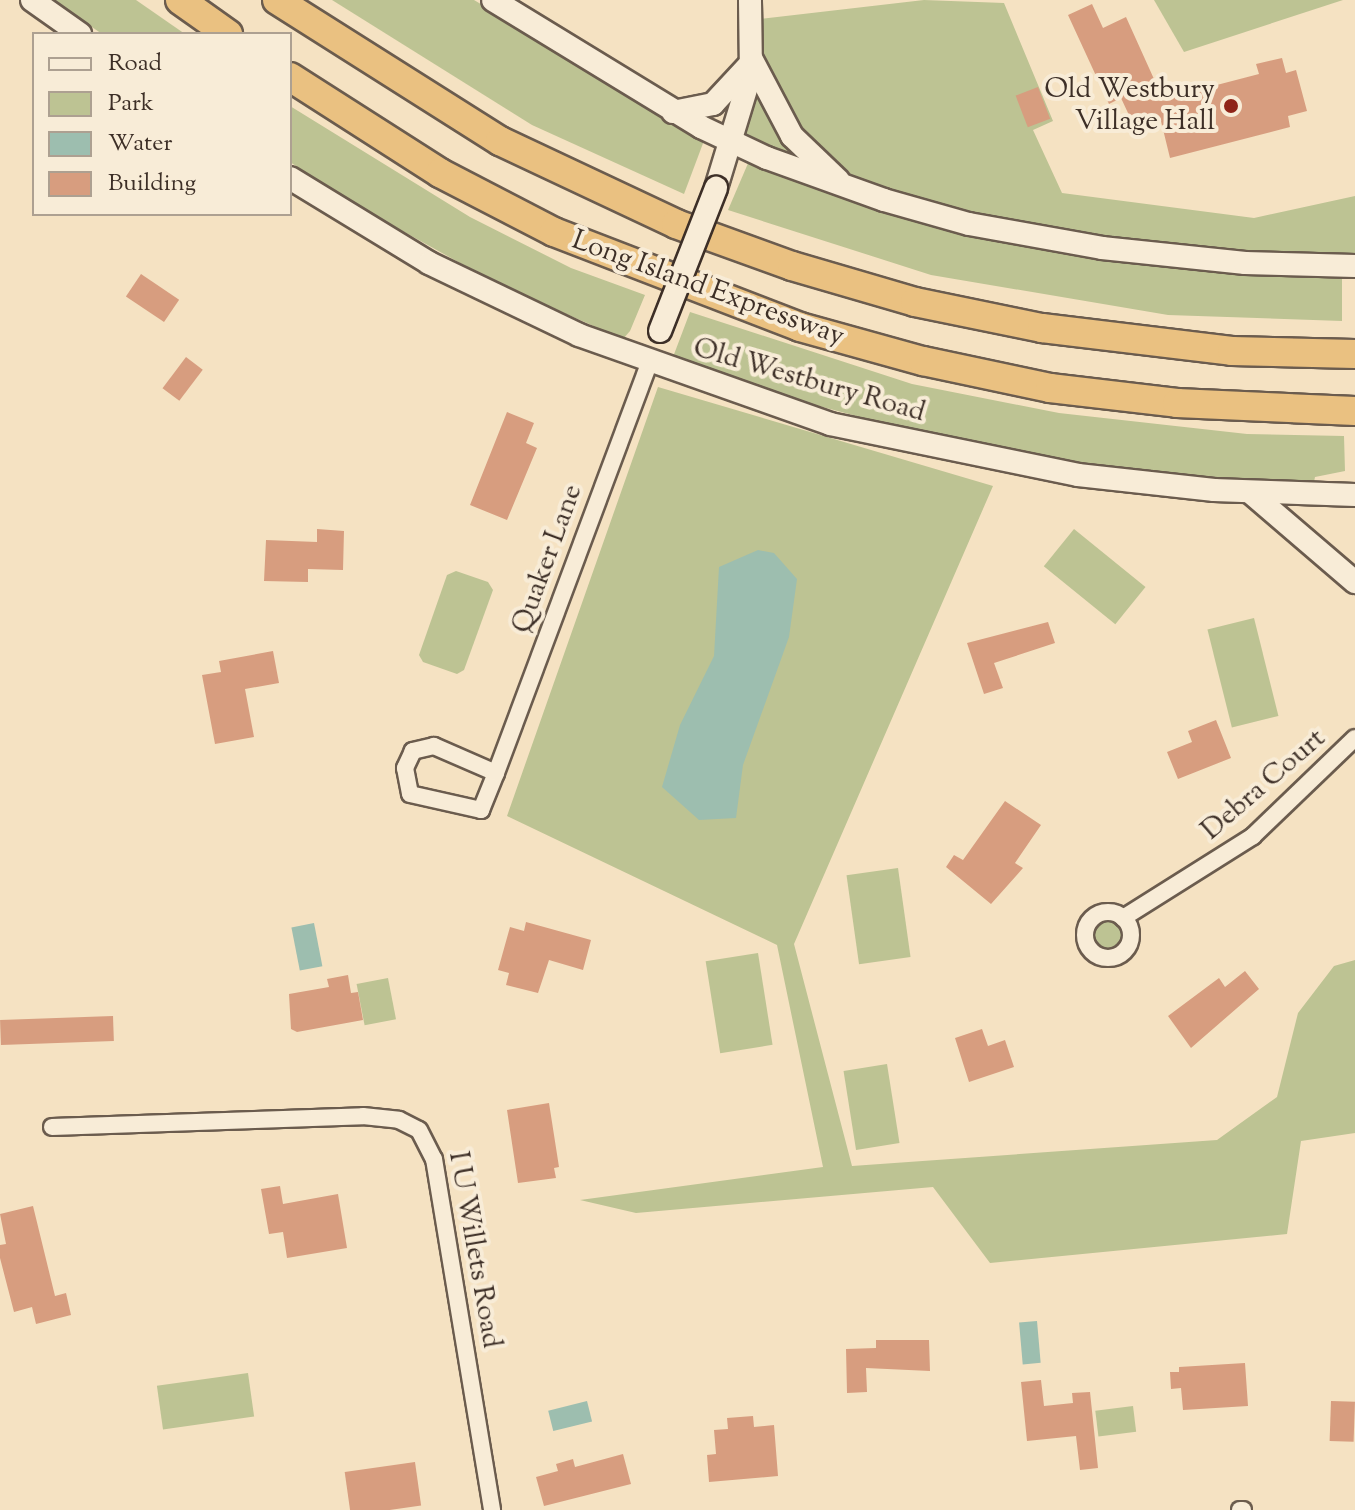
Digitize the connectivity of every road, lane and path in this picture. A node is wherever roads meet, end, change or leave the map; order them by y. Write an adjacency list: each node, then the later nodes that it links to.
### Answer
1 (32, 0): 6 (main road)
2 (180, 0): 7 (highway)
3 (277, 0): 15 (highway, Long Island Expressway)
4 (493, 0): 10 (main road)
5 (750, 0): 8 (main road)
6 (77, 32)
7 (225, 32)
8 (752, 60): 10 (main road); 11 (main road); 13 (main road)
9 (292, 78): 17 (highway, Long Island Expressway)
10 (673, 112): 11 (main road)
11 (733, 143): 13 (main road); 16 (main road, bridge)
12 (292, 179): 16 (main road, Old Westbury Road)
13 (848, 189): 14 (main road)
14 (1355, 266)
15 (1355, 354)
16 (649, 363): 18 (main road, Old Westbury Road); 22 (street, Quaker Lane)
17 (1355, 411)
18 (1250, 492): 19 (main road, Old Westbury Road); 20 (main road)
19 (1355, 495)
20 (1355, 582)
21 (1355, 738): 23 (street, Debra Court)
22 (496, 773): 22 (street, Quaker Lane)
23 (1123, 918)
24 (52, 1127): 25 (street, I U Willets Road)
25 (492, 1510)

